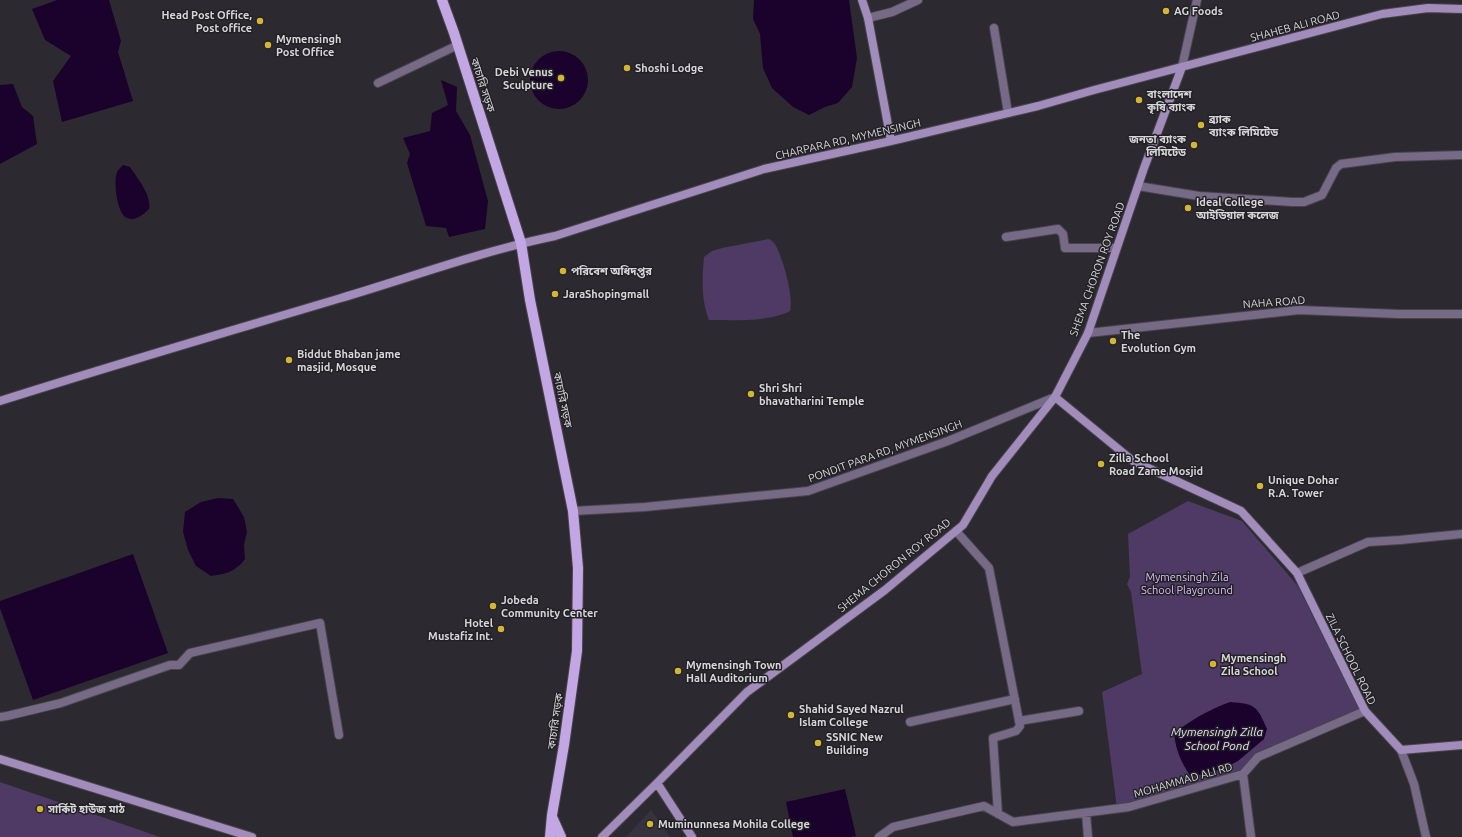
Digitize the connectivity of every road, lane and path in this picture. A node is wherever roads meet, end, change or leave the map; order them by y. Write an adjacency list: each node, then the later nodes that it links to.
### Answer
1 (442, 0): 8 (main road, কাচারি সড়ক)
2 (862, 0): 6 (main road)
3 (918, 0): 6 (street)
4 (1197, 0): 9 (street)
5 (1462, 8): 9 (main road, SHAHEB ALI ROAD)
6 (868, 18): 12 (main road)
7 (994, 28): 11 (street)
8 (458, 45): 10 (street); 16 (main road, কাচারি সড়ক)
9 (1182, 67): 11 (main road, CHARPARA RD, MYMENSINGH); 14 (main road, SHEMA CHORON ROY ROAD)
10 (378, 83)
11 (1008, 113): 12 (main road, CHARPARA RD, MYMENSINGH)
12 (891, 142): 16 (main road, CHARPARA RD, MYMENSINGH)
13 (1462, 156): 14 (street)
14 (1138, 186): 17 (main road, SHEMA CHORON ROY ROAD)
15 (1006, 237): 17 (street)
16 (521, 243): 21 (main road, CHARPARA RD, MYMENSINGH); 22 (main road, কাচারি সড়ক)
17 (1116, 248): 19 (main road, SHEMA CHORON ROY ROAD)
18 (1462, 314): 19 (street, NAHA ROAD)
19 (1088, 332): 20 (main road, SHEMA CHORON ROY ROAD)
20 (1054, 398): 22 (street, PONDIT PARA RD, MYMENSINGH); 23 (main road, SHEMA CHORON ROY ROAD); 25 (main road, ZILA SCHOOL ROAD)
21 (0, 401)
22 (573, 511): 40 (main road, কাচারি সড়ক)
23 (956, 530): 26 (street); 37 (main road, SHEMA CHORON ROY ROAD)
24 (1462, 534): 25 (street)
25 (1297, 573): 28 (main road, ZILA SCHOOL ROAD)
26 (1015, 699): 30 (street); 31 (street)
27 (1079, 711): 30 (street)
28 (1365, 711): 34 (main road, ZILA SCHOOL ROAD); 36 (street, MOHAMMAD ALI RD)
29 (0, 717): 32 (street)
30 (1019, 721): 39 (street)
31 (910, 722)
32 (339, 735)
33 (1462, 746): 34 (main road)
34 (1401, 750): 49 (street, ZILA SCHOOL ROAD)
35 (0, 759): 41 (main road)
36 (1243, 774): 38 (street, MOHAMMAD ALI RD); 48 (street)
37 (657, 784): 44 (main road, SHEMA CHORON ROY ROAD); 45 (main road)
38 (1086, 813): 39 (street, MOHAMMAD ALI RD); 47 (street)
39 (998, 814): 46 (street, MOHAMMAD ALI RD)
40 (552, 815): 42 (main road, কাচারি সড়ক); 43 (main road)
41 (252, 837)
42 (550, 837)
43 (561, 837)
44 (602, 837)
45 (692, 837)
46 (879, 837)
47 (1088, 837)
48 (1251, 837)
49 (1426, 837)

